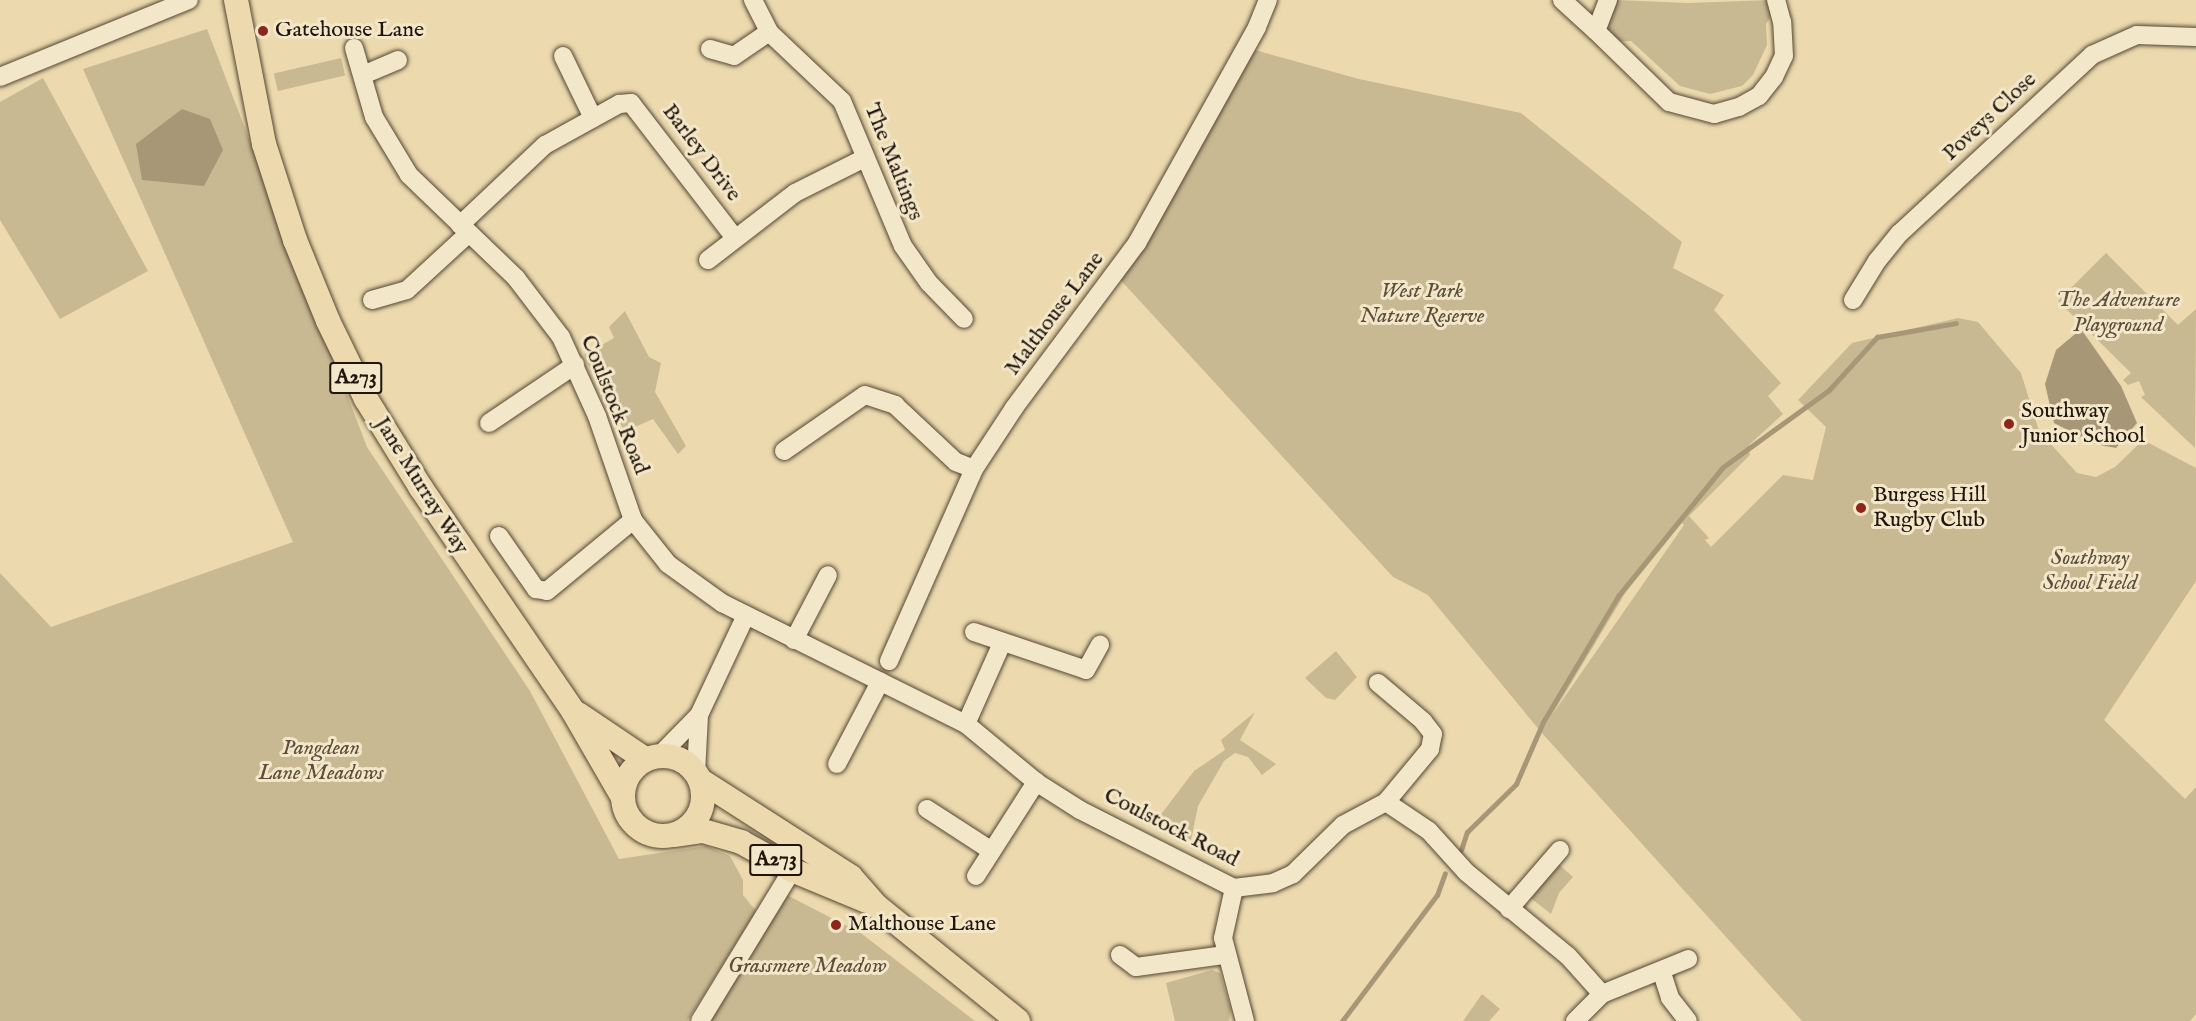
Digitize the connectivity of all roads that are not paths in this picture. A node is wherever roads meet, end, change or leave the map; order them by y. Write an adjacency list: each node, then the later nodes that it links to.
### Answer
1 (189, 0): 16 (street)
2 (236, 0): 40 (main road, Jane Murray Way / A273)
3 (753, 0): 9 (street, The Maltings)
4 (1268, 0): 28 (street, Malthouse Lane)
5 (1562, 0): 8 (street)
6 (1608, 0): 8 (street)
7 (1776, 0): 8 (street)
8 (1596, 30)
9 (769, 32): 12 (street); 18 (street, The Maltings)
10 (2196, 37): 23 (street, Poveys Close)
11 (354, 48): 15 (street, Coulstock Road)
12 (711, 48)
13 (563, 56): 17 (street)
14 (398, 60): 15 (street)
15 (363, 75): 19 (street, Coulstock Road)
16 (0, 77)
17 (593, 118): 19 (street, Barley Drive); 20 (street, Barley Drive)
18 (865, 158): 20 (street, Barley Drive); 24 (street, The Maltings)
19 (464, 229): 22 (street); 25 (street, Coulstock Road)
20 (735, 238): 21 (street, Barley Drive)
21 (708, 260)
22 (372, 300)
23 (1853, 300)
24 (964, 319)
25 (575, 365): 26 (street); 29 (street, Coulstock Road)
26 (489, 423)
27 (784, 451): 28 (street)
28 (974, 470): 37 (street, Malthouse Lane)
29 (633, 520): 30 (street); 32 (street, Coulstock Road)
30 (499, 536)
31 (828, 575): 34 (street)
32 (746, 615): 34 (street, Coulstock Road); 41 (street)
33 (974, 632): 35 (street)
34 (794, 640): 38 (street, Coulstock Road)
35 (1002, 642): 36 (street); 42 (street)
36 (1100, 645)
37 (889, 661)
38 (880, 682): 42 (street, Coulstock Road); 44 (street)
39 (1378, 683): 48 (street, Coulstock Road)
40 (573, 711): 43 (main road, A273); 47 (main road, A273)
41 (699, 715): 43 (street); 45 (street)
42 (966, 724): 46 (street, Coulstock Road)
43 (652, 757): 45 (main road); 47 (main road)
44 (837, 764)
45 (698, 776): 50 (main road); 56 (main road, A273)
46 (1036, 782): 52 (street); 55 (street, Coulstock Road)
47 (622, 796): 50 (main road)
48 (1386, 802): 55 (street, Coulstock Road); 57 (street)
49 (927, 809): 52 (street)
50 (674, 835): 53 (main road, A273)
51 (1560, 850): 57 (street)
52 (992, 851): 54 (street)
53 (792, 870): 56 (main road, A273); 63 (street)
54 (976, 876)
55 (1234, 888): 58 (street)
56 (874, 905): 64 (main road, A273)
57 (1509, 909): 62 (street)
58 (1225, 955): 59 (street); 65 (street)
59 (1120, 956)
60 (1688, 959): 61 (street)
61 (1662, 973): 62 (street); 67 (street)
62 (1602, 994): 66 (street)
63 (700, 1021)
64 (1018, 1021)
65 (1245, 1021)
66 (1575, 1021)
67 (1688, 1021)

